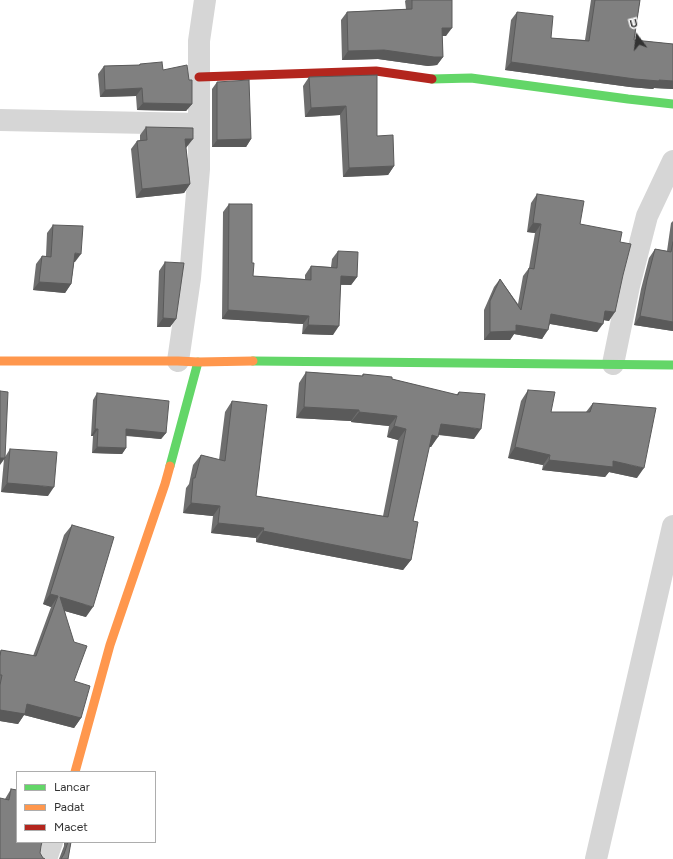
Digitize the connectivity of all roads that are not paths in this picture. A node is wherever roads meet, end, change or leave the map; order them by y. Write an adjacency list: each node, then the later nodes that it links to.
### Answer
1 (205, 0): 2 (street)
2 (199, 77): 3 (street); 5 (street)
3 (673, 104)
4 (0, 120): 5 (street)
5 (199, 124): 8 (street)
6 (673, 161): 9 (street)
7 (0, 361): 8 (street)
8 (188, 362): 9 (street); 12 (street)
9 (613, 364): 10 (street)
10 (673, 365)
11 (673, 526): 15 (street)
12 (75, 771)
13 (52, 843): 14 (street)
14 (46, 859)
15 (596, 859)

